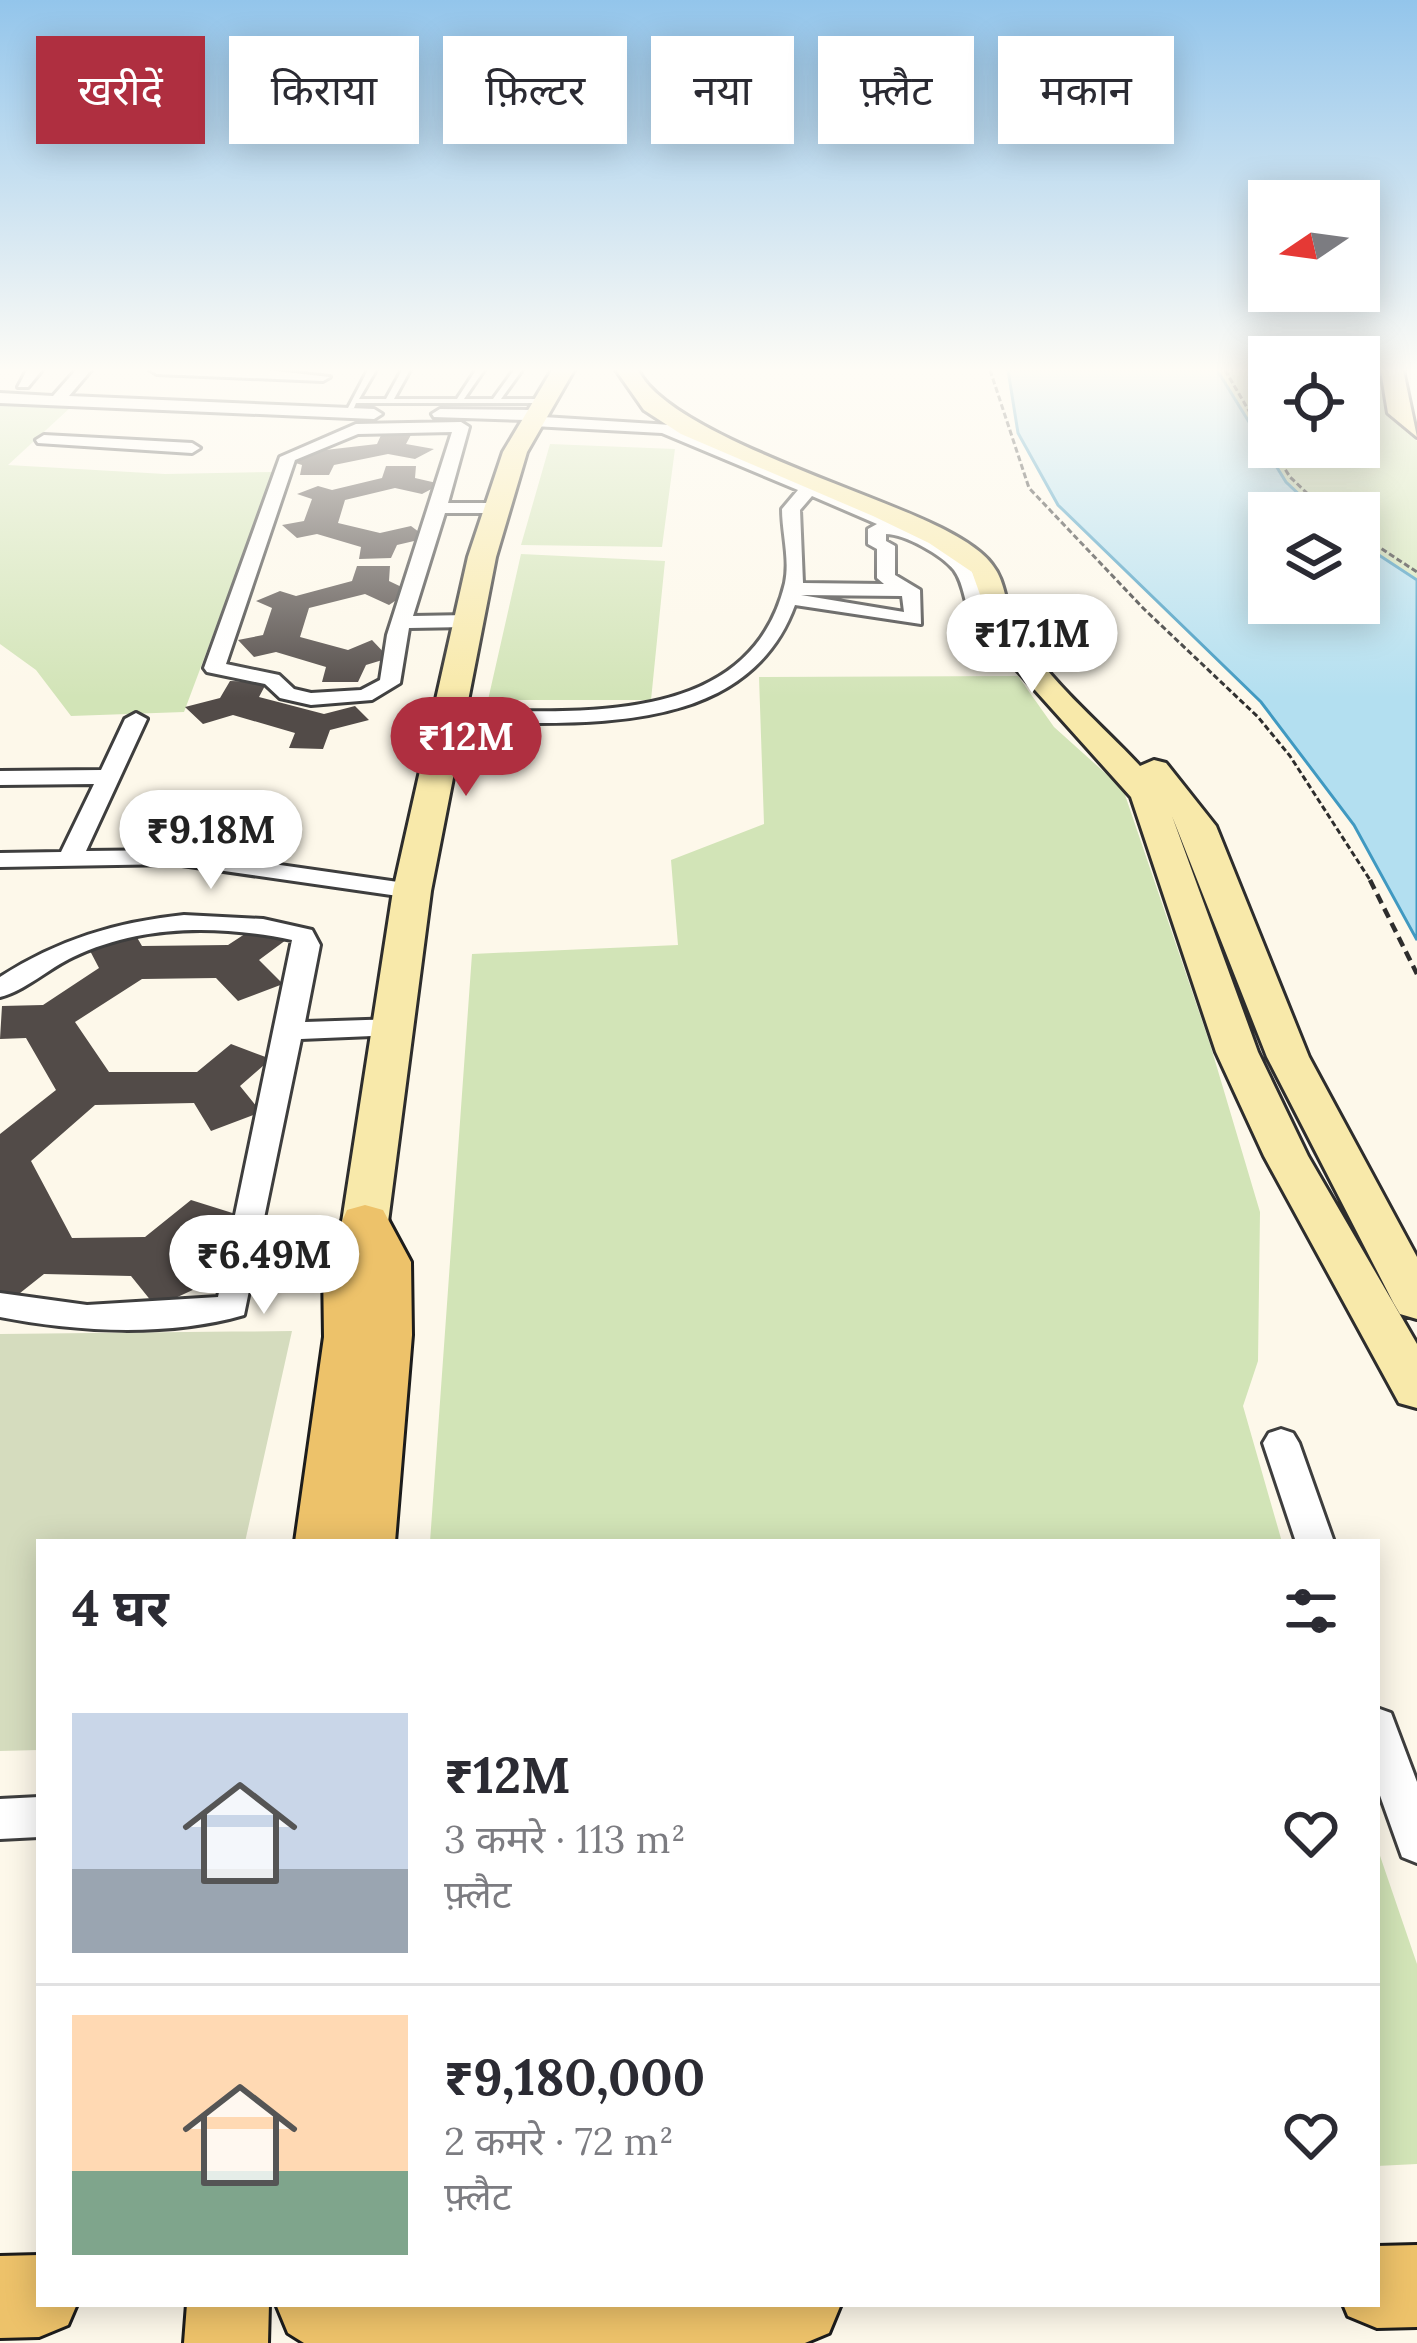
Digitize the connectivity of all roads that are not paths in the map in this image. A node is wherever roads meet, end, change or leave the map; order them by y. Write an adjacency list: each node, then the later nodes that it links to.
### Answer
1 (280, 479): 16 (street)
2 (446, 479): 8 (street)
3 (506, 479): 9 (street)
4 (783, 479): 7 (street)
5 (809, 479): 28 (street)
6 (837, 479): 28 (street)
7 (807, 490): 12 (street); 14 (street)
8 (438, 508): 9 (street); 16 (street)
9 (497, 508): 15 (street)
10 (842, 527): 11 (street)
11 (877, 529): 12 (street); 13 (street)
12 (904, 529): 17 (street)
13 (911, 590): 14 (street); 14 (street)
14 (789, 594): 18 (street)
15 (468, 621): 16 (street); 18 (street)
16 (401, 622)
17 (987, 633)
18 (447, 716): 24 (street)
19 (136, 719): 20 (street)
20 (109, 777): 21 (street); 22 (street)
21 (0, 778)
22 (70, 859): 23 (street); 24 (street)
23 (0, 860)
24 (412, 891): 26 (street)
25 (0, 989): 27 (street)
26 (396, 1027): 27 (street); 29 (street)
27 (289, 1030): 31 (street)
28 (1309, 1153): 30 (street); 32 (street)
29 (365, 1222): 34 (main road); 35 (main road)
30 (1417, 1302)
31 (0, 1305)
32 (1417, 1389)
33 (1281, 1443): 36 (street)
34 (326, 1539)
35 (365, 1539)
36 (1314, 1539)
37 (1380, 1735): 40 (street)
38 (36, 1817): 39 (street)
39 (0, 1820)
40 (1417, 1843)
41 (1417, 2286): 42 (main road)
42 (1380, 2287)
43 (36, 2296): 44 (main road)
44 (0, 2297)
45 (228, 2307): 48 (main road)
46 (601, 2307): 47 (main road)
47 (336, 2311)
48 (226, 2343)

